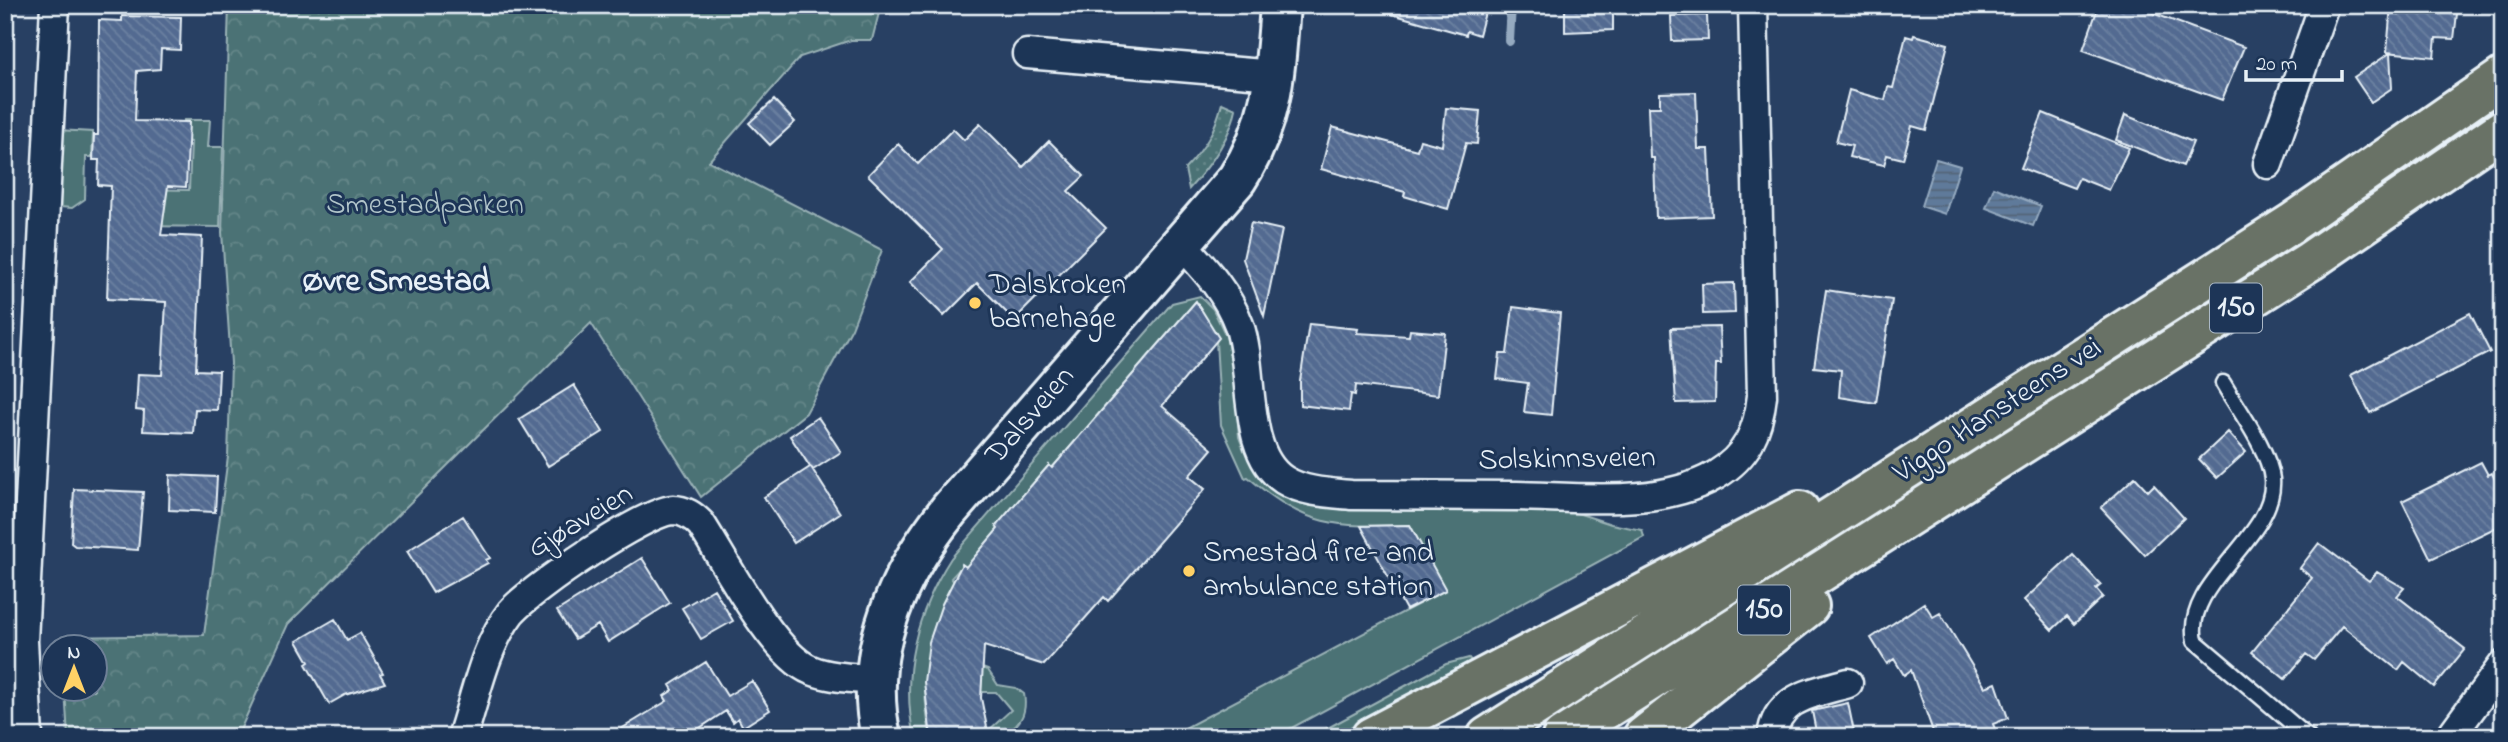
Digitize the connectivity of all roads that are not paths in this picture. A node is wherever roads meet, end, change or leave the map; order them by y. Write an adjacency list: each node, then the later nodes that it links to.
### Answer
1 (55, 5): 17 (street)
2 (1280, 5): 6 (street, Dalsveien)
3 (1753, 5): 10 (street, Solskinnsveien)
4 (2324, 5): 9 (street)
5 (1027, 54): 6 (street)
6 (1274, 75): 10 (street, Dalsveien)
7 (2503, 77): 12 (highway, Viggo Hansteens vei / 150)
8 (2503, 129): 13 (highway, Viggo Hansteens vei / 150)
9 (2268, 164)
10 (1181, 243): 15 (street, Dalsveien)
11 (2223, 383): 25 (lane)
12 (2023, 396): 20 (highway); 21 (highway, Viggo Hansteens vei / 150)
13 (1966, 482): 22 (highway, Viggo Hansteens vei / 150); 23 (highway)
14 (2503, 665): 26 (street)
15 (876, 680): 18 (street, Gjøaveien); 19 (street, Dalsveien)
16 (1848, 683): 24 (street)
17 (28, 737)
18 (462, 737)
19 (881, 737)
20 (1371, 737)
21 (1487, 737)
22 (1562, 737)
23 (1643, 737)
24 (1772, 737)
25 (2308, 737)
26 (2450, 737)

